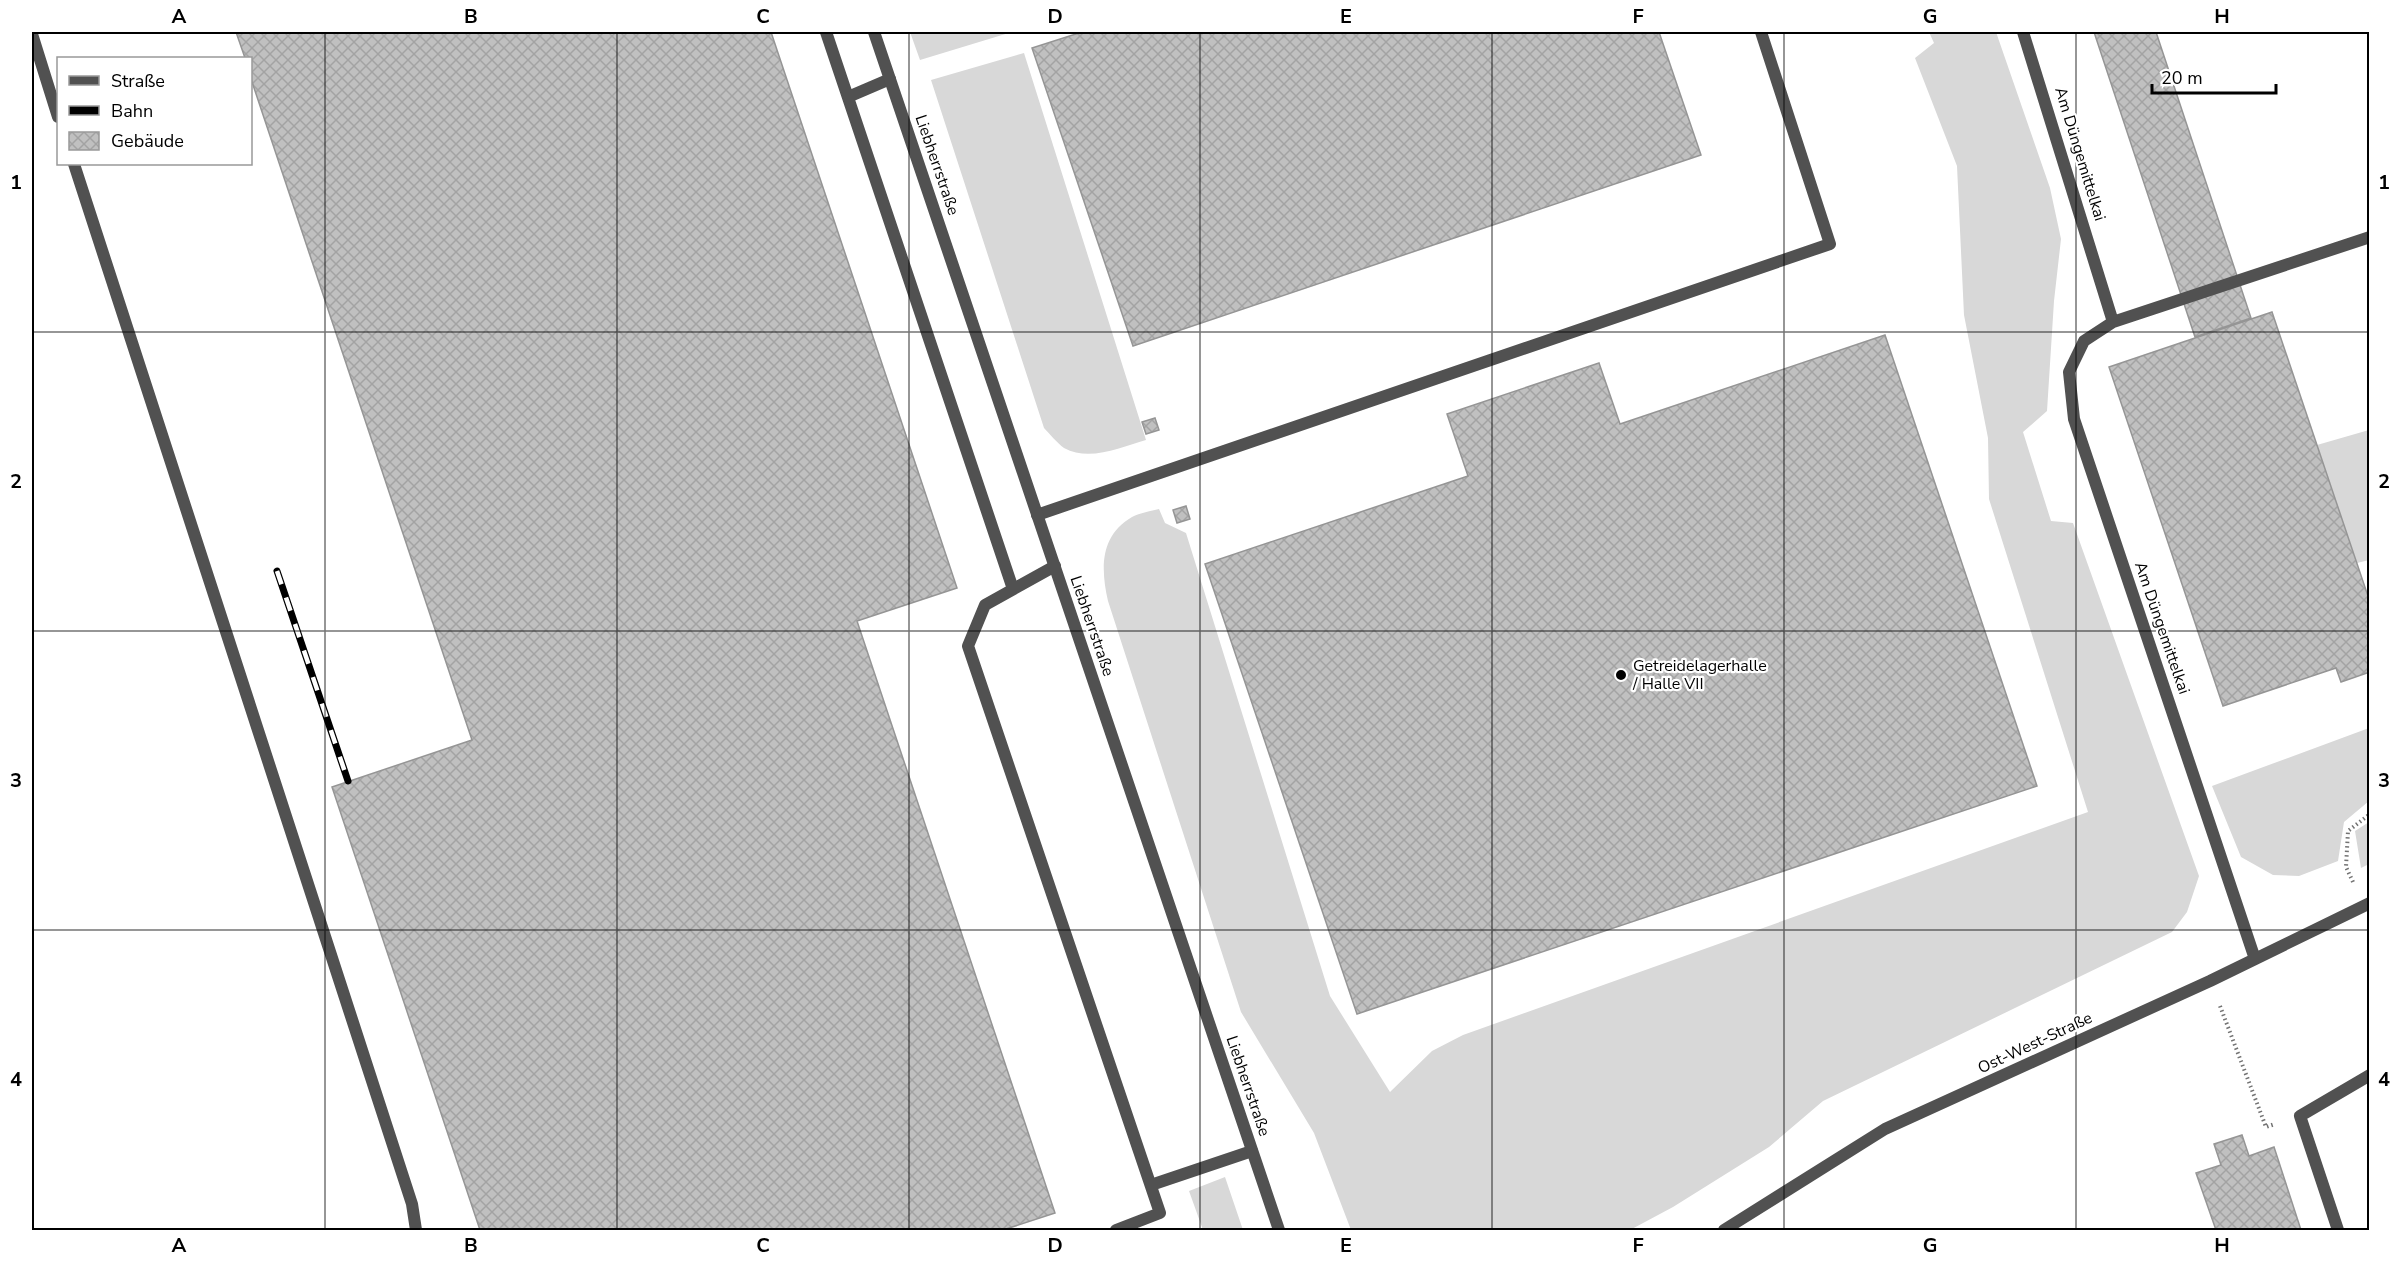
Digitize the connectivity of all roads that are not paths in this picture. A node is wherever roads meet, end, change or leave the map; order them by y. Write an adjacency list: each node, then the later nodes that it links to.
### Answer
1 (826, 32): 7 (street)
2 (874, 32): 6 (street, Liebherrstraße)
3 (1761, 32): 12 (street)
4 (2023, 32): 11 (street, Am Düngemittelkai)
5 (32, 34): 8 (street)
6 (890, 79): 7 (street); 12 (street, Liebherrstraße)
7 (848, 97): 14 (street)
8 (57, 114)
9 (74, 165): 20 (street)
10 (2370, 237): 11 (street, Am Düngemittelkai)
11 (2114, 322): 16 (street, Am Düngemittelkai)
12 (1037, 516): 13 (street, Liebherrstraße)
13 (1055, 566): 14 (street); 18 (street, Liebherrstraße)
14 (1013, 589): 19 (street)
15 (2367, 905): 16 (street, Ost-West-Straße)
16 (2255, 959): 23 (street, Ost-West-Straße)
17 (2370, 1075): 24 (street)
18 (1252, 1151): 19 (street); 22 (street, Liebherrstraße)
19 (1151, 1185): 21 (street)
20 (416, 1230)
21 (1116, 1230)
22 (1279, 1230)
23 (1724, 1230)
24 (2338, 1230)

